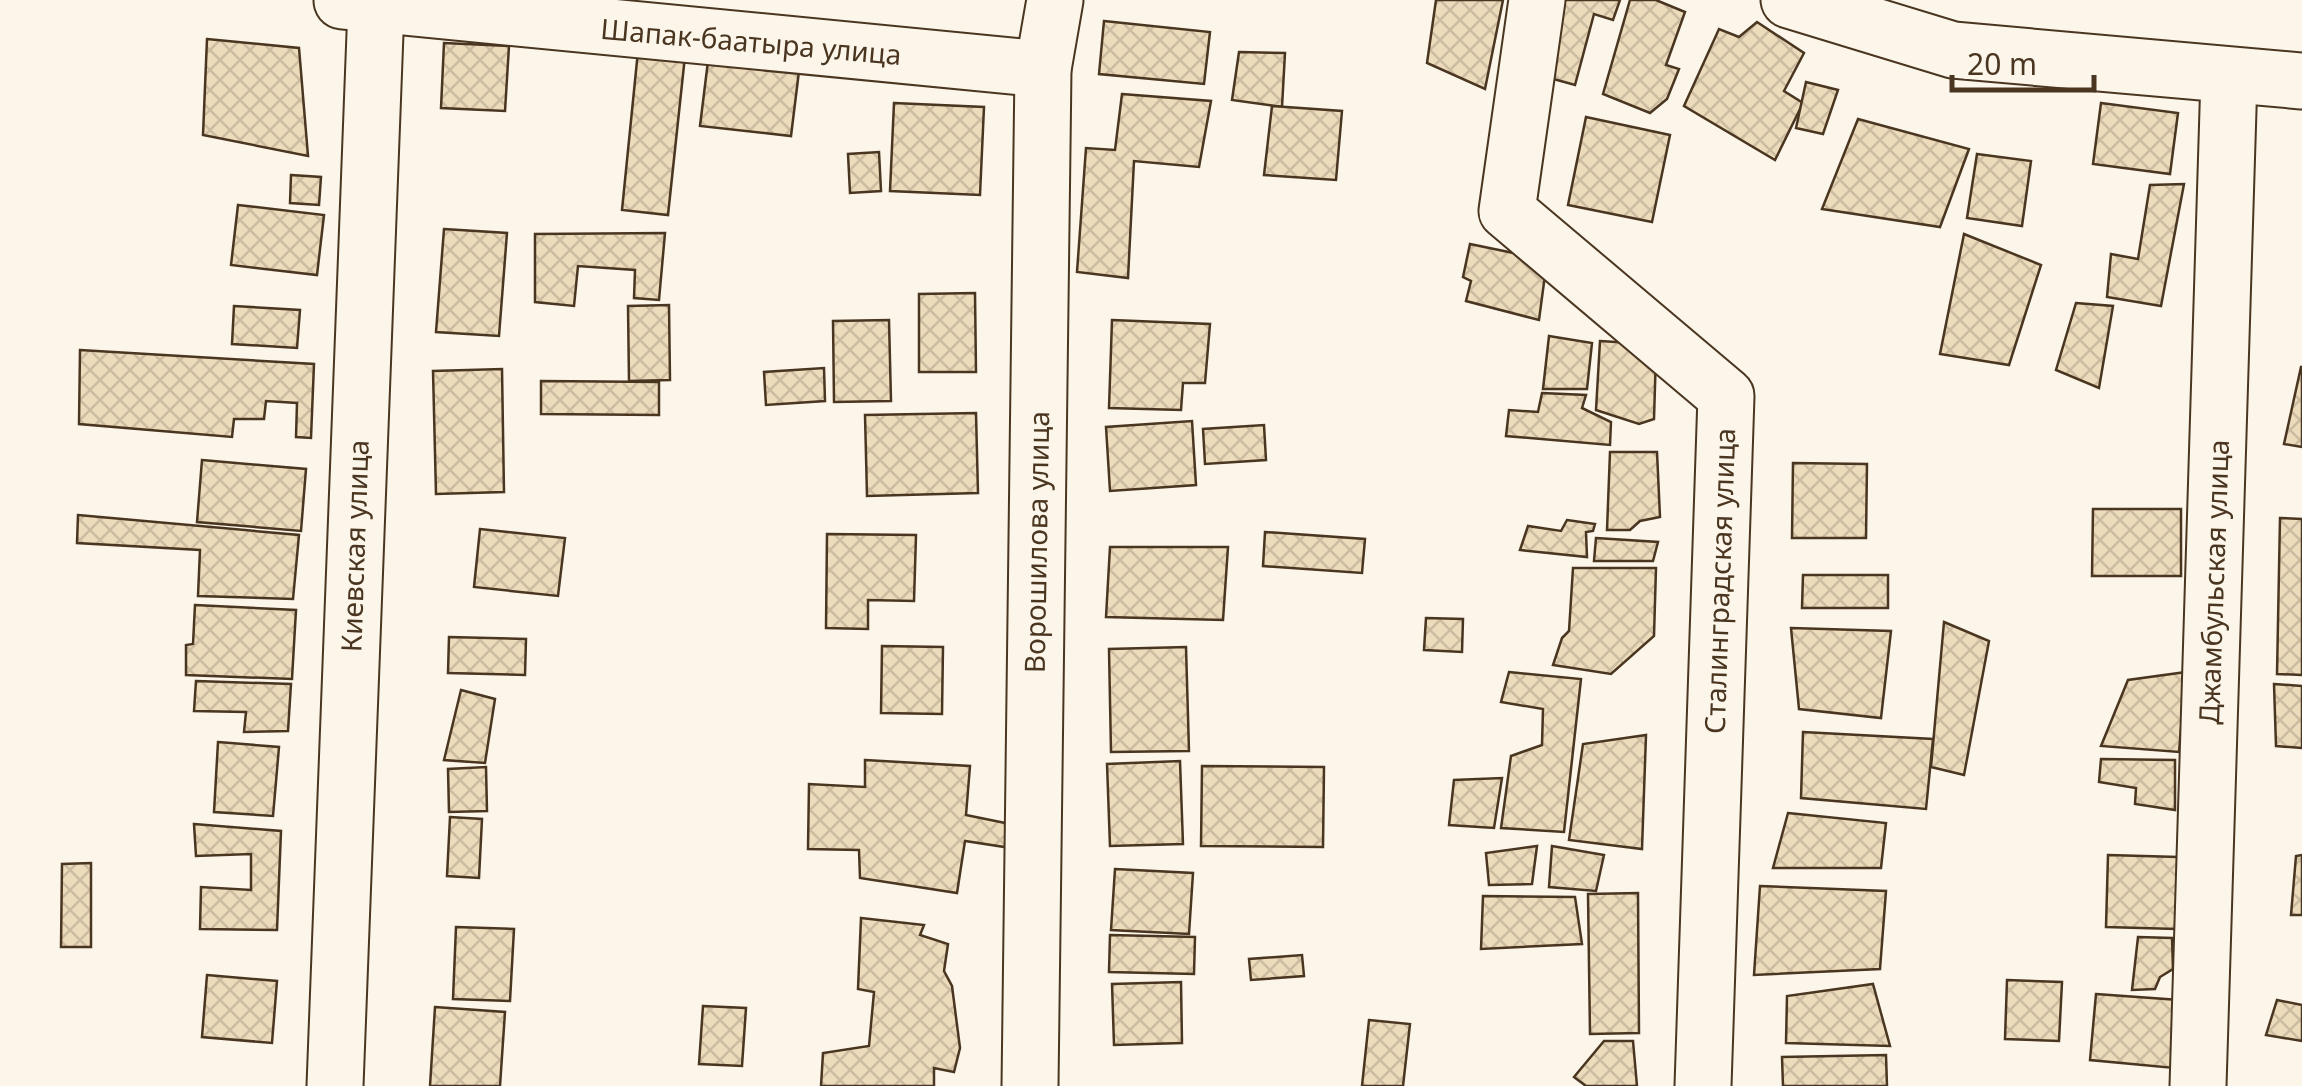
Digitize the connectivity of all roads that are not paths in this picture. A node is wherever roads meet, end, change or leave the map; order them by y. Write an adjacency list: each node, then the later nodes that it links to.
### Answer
1 (1055, 0): 5 (street, Ворошилова улица)
2 (1537, 0): 10 (street, Сталинградская улица)
3 (1789, 0): 6 (street)
4 (358, 3): 5 (street, Шапак-баатыра улица); 8 (street, Киевская улица)
5 (1043, 69): 9 (street, Ворошилова улица)
6 (2229, 77): 7 (street); 11 (street, Джамбульская улица)
7 (2302, 81)
8 (334, 1086)
9 (1030, 1086)
10 (1704, 1086)
11 (2198, 1086)

